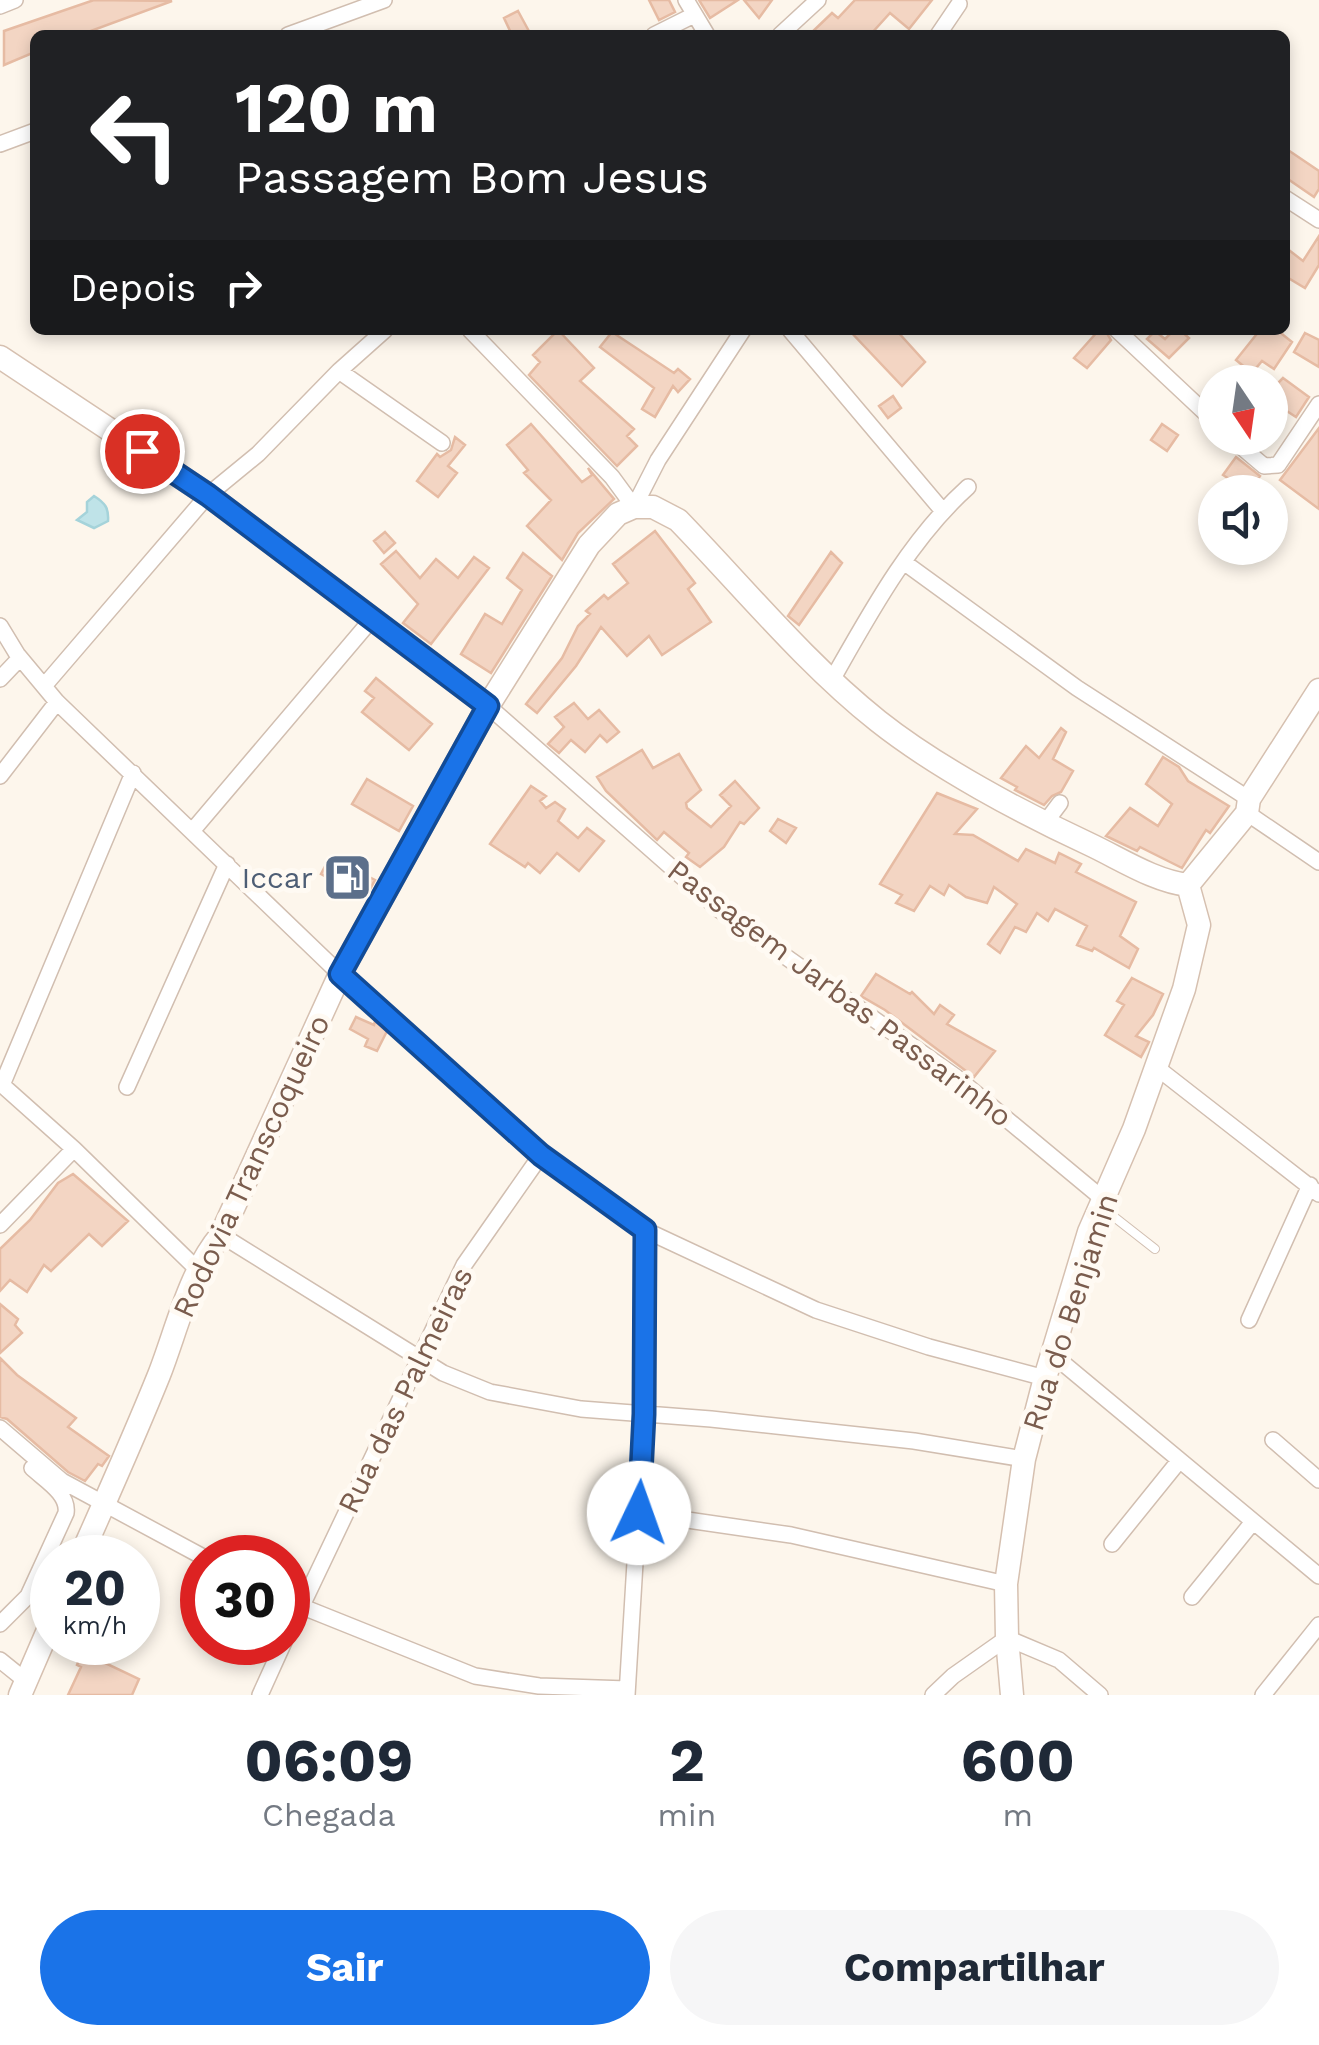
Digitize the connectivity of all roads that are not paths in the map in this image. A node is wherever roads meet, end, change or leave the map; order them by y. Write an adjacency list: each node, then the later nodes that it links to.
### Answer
1 (15, 0): 5 (street)
2 (384, 0): 7 (street)
3 (818, 0): 10 (street)
4 (959, 4): 11 (street)
5 (0, 6)
6 (690, 7): 8 (street); 9 (street)
7 (302, 30)
8 (660, 30)
9 (704, 30)
10 (785, 30)
11 (941, 30)
12 (30, 133): 13 (street)
13 (0, 144)
14 (1290, 201): 15 (street)
15 (1319, 220)
16 (380, 335): 22 (street)
17 (475, 335): 31 (street)
18 (741, 335): 31 (street)
19 (794, 335): 32 (street)
20 (1122, 335): 24 (street)
21 (0, 357): 30 (main road, Passagem Jarbas Passarinho)
22 (339, 372): 25 (street); 30 (street)
23 (1319, 404): 26 (street)
24 (1198, 406)
25 (442, 443)
26 (1288, 452)
27 (1250, 455): 28 (street)
28 (1286, 455)
29 (968, 488): 32 (street)
30 (208, 495): 34 (main road, Passagem Jarbas Passarinho); 39 (street)
31 (634, 507): 38 (main road); 42 (main road, Rodovia Transcoqueiro)
32 (942, 510): 33 (street)
33 (905, 563): 38 (street); 46 (street)
34 (372, 619): 42 (main road, Passagem Jarbas Passarinho); 48 (street)
35 (0, 626): 36 (street)
36 (20, 658): 37 (street); 39 (street)
37 (0, 679)
38 (832, 680): 47 (main road)
39 (44, 686): 41 (street)
40 (1319, 690): 46 (main road)
41 (57, 702): 43 (street); 44 (street)
42 (488, 706): 52 (main road, Rodovia Transcoqueiro); 59 (street, Passagem Jarbas Passarinho)
43 (133, 773): 48 (street); 54 (street)
44 (0, 776)
45 (1060, 803): 47 (street)
46 (1248, 806): 49 (street); 51 (main road)
47 (1045, 824): 51 (main road)
48 (192, 830): 50 (street)
49 (1319, 862)
50 (227, 864): 52 (street); 55 (street)
51 (1188, 884): 53 (main road, Rua do Benjamin)
52 (340, 974): 57 (street); 62 (main road, Rodovia Transcoqueiro)
53 (1156, 1067): 58 (street); 59 (main road, Rua do Benjamin)
54 (1, 1084): 56 (street)
55 (127, 1087)
56 (74, 1149): 60 (street); 64 (street)
57 (541, 1155): 61 (street); 67 (street, Rua das Palmeiras)
58 (1315, 1190): 65 (street)
59 (1102, 1202): 63 (lane); 66 (main road, Rua do Benjamin)
60 (0, 1226)
61 (645, 1230): 68 (street); 69 (street)
62 (220, 1235): 64 (main road, Rodovia Transcoqueiro); 67 (street)
63 (1155, 1250)
64 (200, 1272): 76 (main road, Rodovia Transcoqueiro)
65 (1249, 1320)
66 (1052, 1354): 68 (main road, Rua do Benjamin); 74 (street)
67 (419, 1359): 69 (street); 82 (street, Rua das Palmeiras)
68 (1044, 1378): 73 (main road, Rua do Benjamin)
69 (644, 1414): 73 (street); 77 (street)
70 (0, 1428): 76 (street)
71 (0, 1439): 87 (street)
72 (1274, 1440): 75 (street)
73 (1024, 1459): 84 (main road, Rua do Benjamin)
74 (1179, 1460): 78 (street); 80 (street)
75 (1319, 1480)
76 (104, 1504): 79 (main road, Rodovia Transcoqueiro); 81 (street)
77 (639, 1513): 84 (street); 94 (street)
78 (1252, 1523): 83 (street); 85 (street)
79 (90, 1535)
80 (1112, 1544)
81 (180, 1545)
82 (310, 1573)
83 (1319, 1576)
84 (1006, 1584): 89 (main road, Rua do Benjamin)
85 (1192, 1597)
86 (310, 1610): 94 (street)
87 (0, 1624)
88 (1319, 1625): 99 (street)
89 (1006, 1638): 96 (street); 97 (main road, Rua do Benjamin); 98 (street)
90 (0, 1660): 93 (street)
91 (33, 1665): 93 (main road)
92 (274, 1665): 95 (street)
93 (23, 1688)
94 (627, 1692)
95 (260, 1695)
96 (933, 1695)
97 (1012, 1695)
98 (1100, 1695)
99 (1263, 1695)

